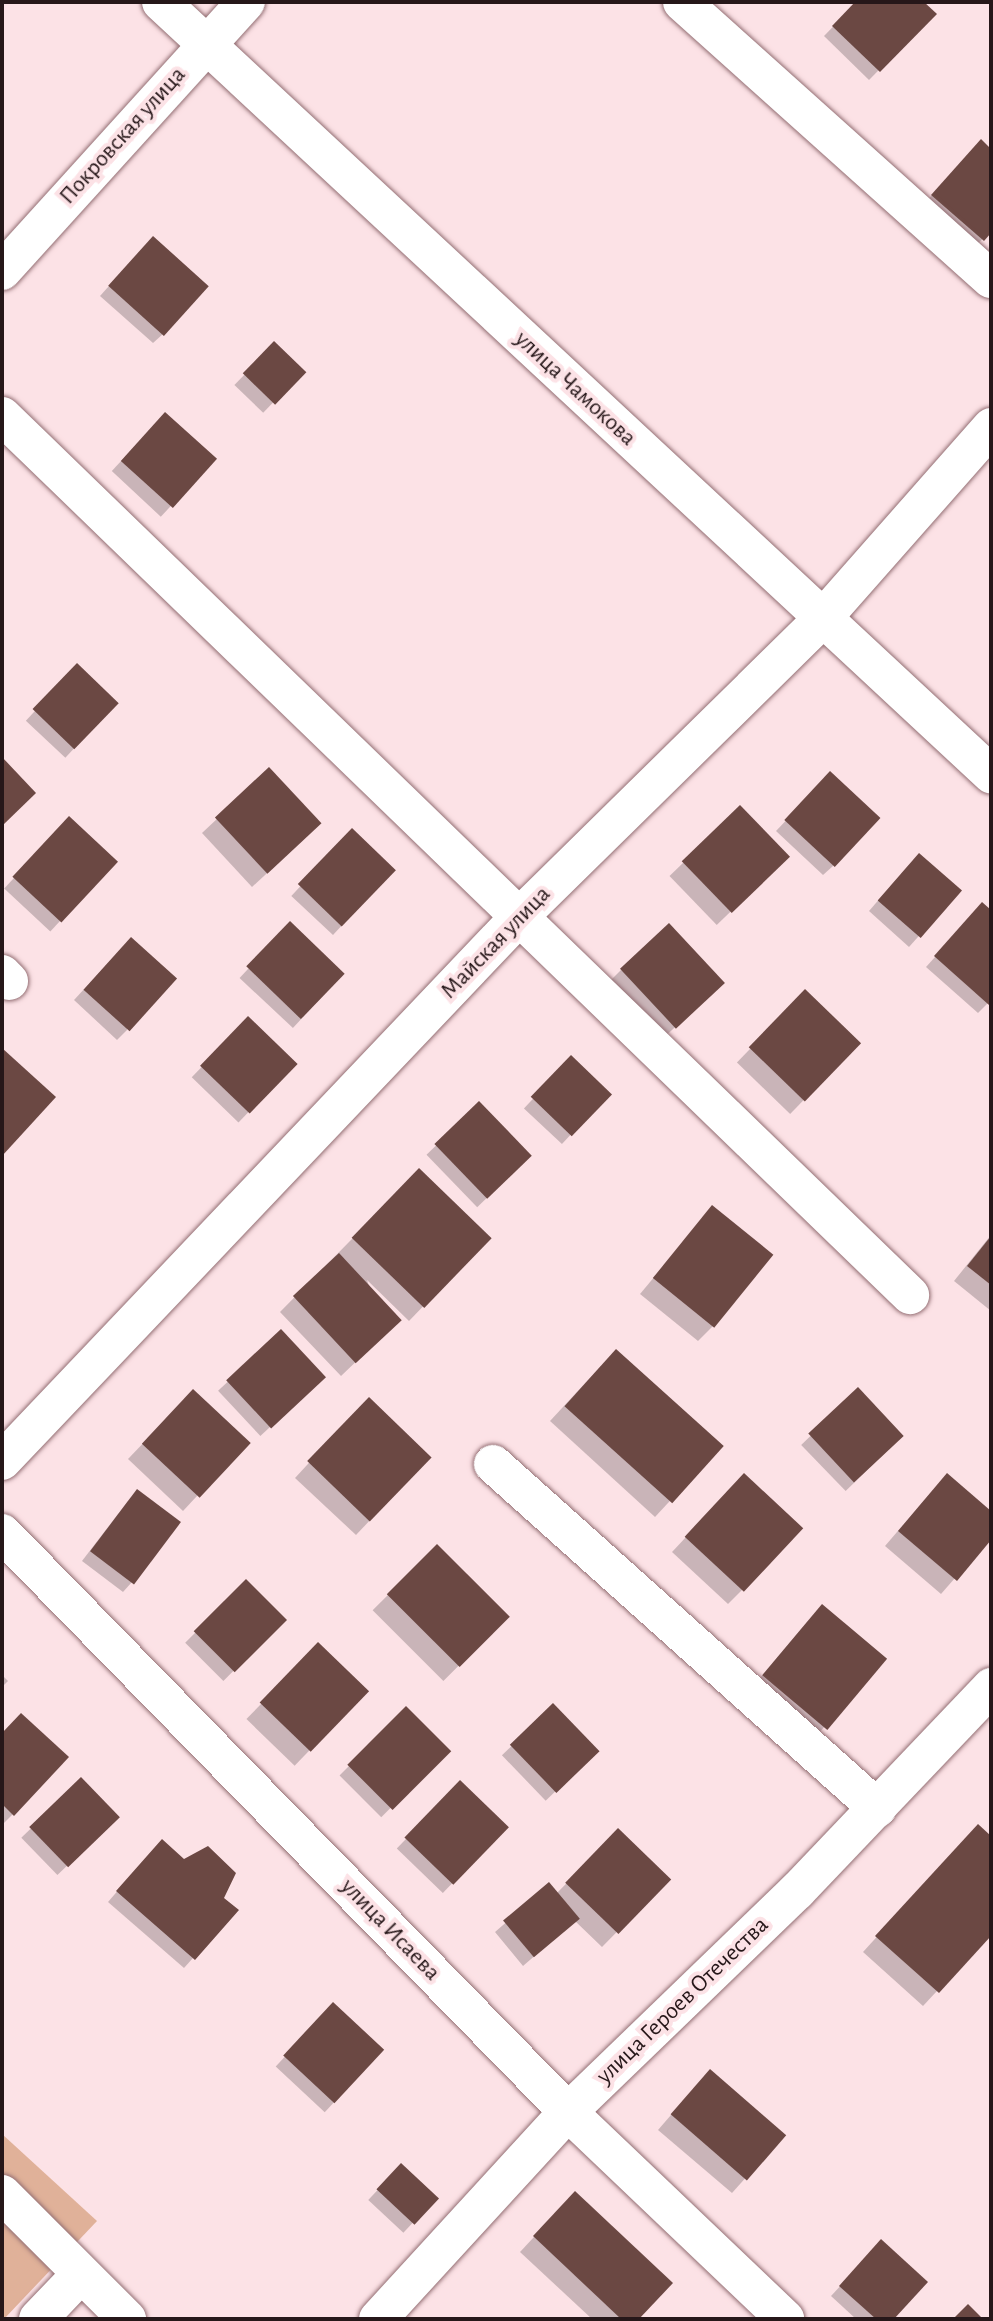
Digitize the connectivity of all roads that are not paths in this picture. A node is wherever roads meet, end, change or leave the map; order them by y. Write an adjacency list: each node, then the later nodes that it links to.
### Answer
1 (161, 2): 4 (street, улица Чамокова)
2 (246, 2): 4 (street, Покровская улица)
3 (682, 2): 6 (street)
4 (206, 44): 5 (street, Покровская улица); 9 (street, улица Чамокова)
5 (2, 271)
6 (991, 279)
7 (2, 416): 11 (street)
8 (991, 427): 9 (street, Майская улица)
9 (822, 619): 10 (street, улица Чамокова); 11 (street, Майская улица)
10 (991, 774)
11 (520, 916): 12 (street); 13 (street, Майская улица)
12 (910, 1295)
13 (2, 1461)
14 (493, 1464): 17 (street)
15 (2, 1533): 18 (street, улица Исаева)
16 (991, 1687): 17 (street, улица Героев Отечества)
17 (877, 1808): 18 (street, улица Героев Отечества)
18 (568, 2112): 23 (street, улица Героев Отечества); 24 (street, улица Исаева)
19 (2, 2194): 20 (street)
20 (80, 2275): 21 (street); 22 (street)
21 (38, 2319)
22 (127, 2319)
23 (378, 2319)
24 (785, 2319)

